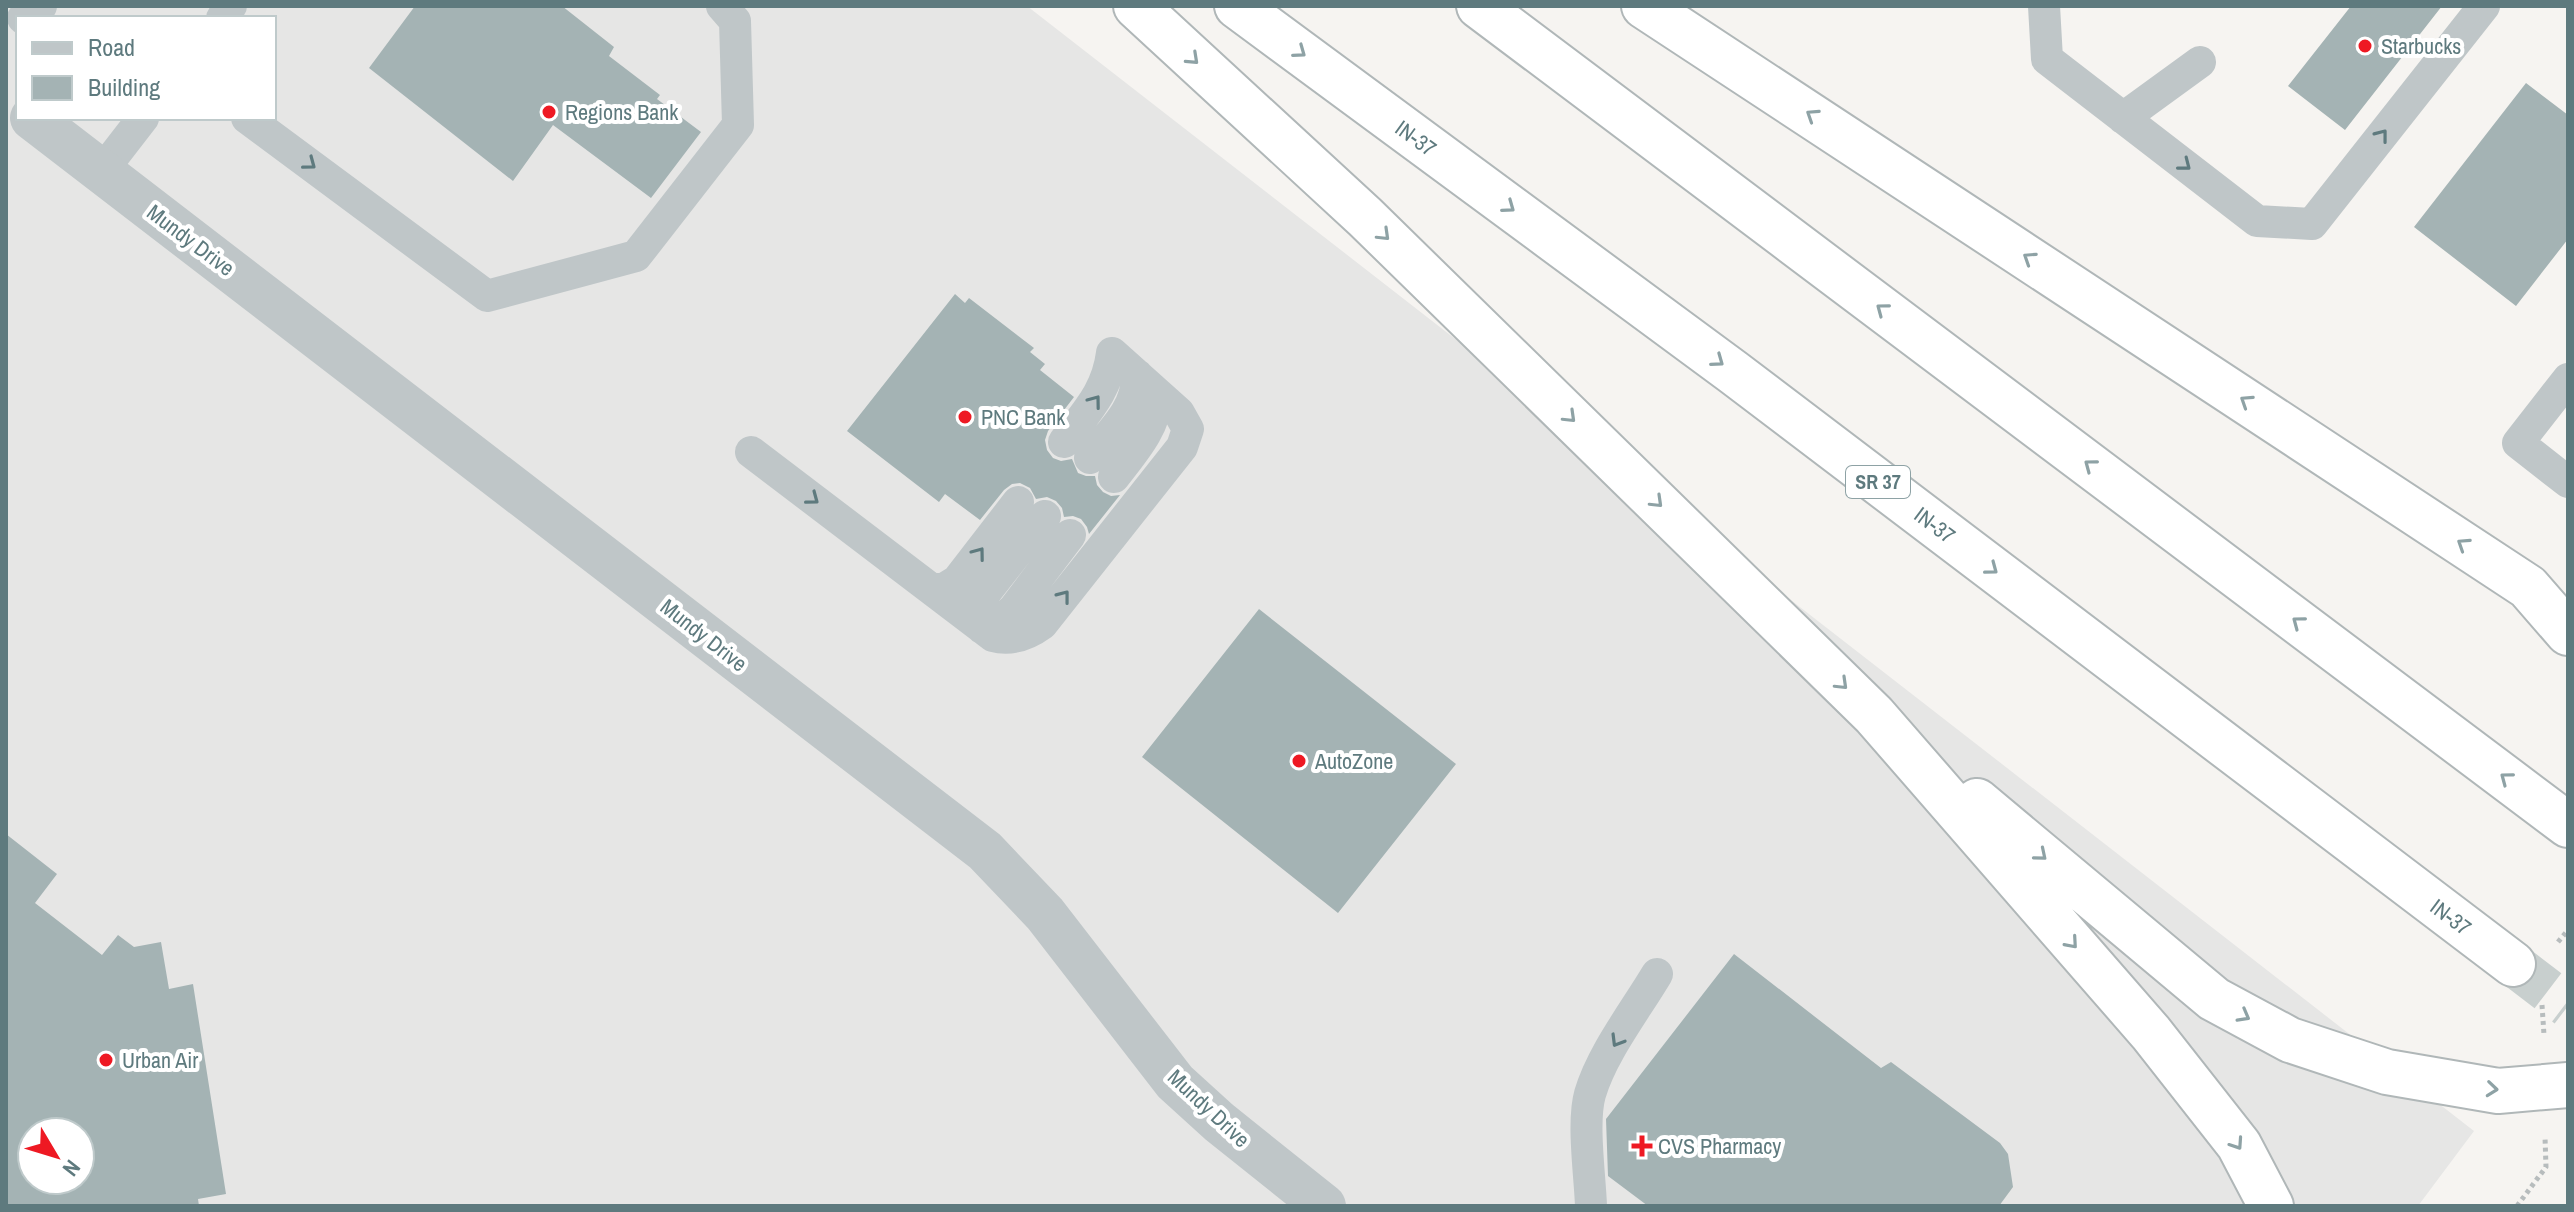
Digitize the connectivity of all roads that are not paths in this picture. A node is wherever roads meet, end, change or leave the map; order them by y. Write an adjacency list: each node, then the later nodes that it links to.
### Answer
1 (722, 6): 12 (lane, one-way to 1)
2 (1136, 6): 22 (highway, one-way to 22)
3 (1237, 6): 24 (highway, IN-37 / SR 37, one-way to 24)
4 (1479, 6): 23 (highway, one-way to 4)
5 (1644, 6): 18 (highway, one-way to 5)
6 (2044, 6): 9 (lane)
7 (2484, 6): 9 (lane, one-way to 7)
8 (2200, 62): 9 (lane)
9 (2123, 118)
10 (35, 120): 13 (street, Mundy Drive)
11 (141, 120): 13 (lane)
12 (250, 120)
13 (102, 171): 27 (street, Mundy Drive)
14 (2568, 379): 17 (lane)
15 (1148, 385): 15 (lane, one-way to 15); 20 (lane, one-way to 15)
16 (751, 452): 19 (lane, one-way to 19)
17 (2568, 482)
18 (2548, 592): 21 (highway)
19 (943, 598): 20 (lane); 20 (lane, one-way to 20)
20 (982, 628)
21 (2568, 633)
22 (1874, 715): 26 (highway, one-way to 26); 29 (highway, one-way to 29)
23 (2568, 825)
24 (2513, 964)
25 (1657, 974): 28 (lane, one-way to 28)
26 (2568, 1085)
27 (1324, 1206)
28 (1591, 1206)
29 (2271, 1206)

